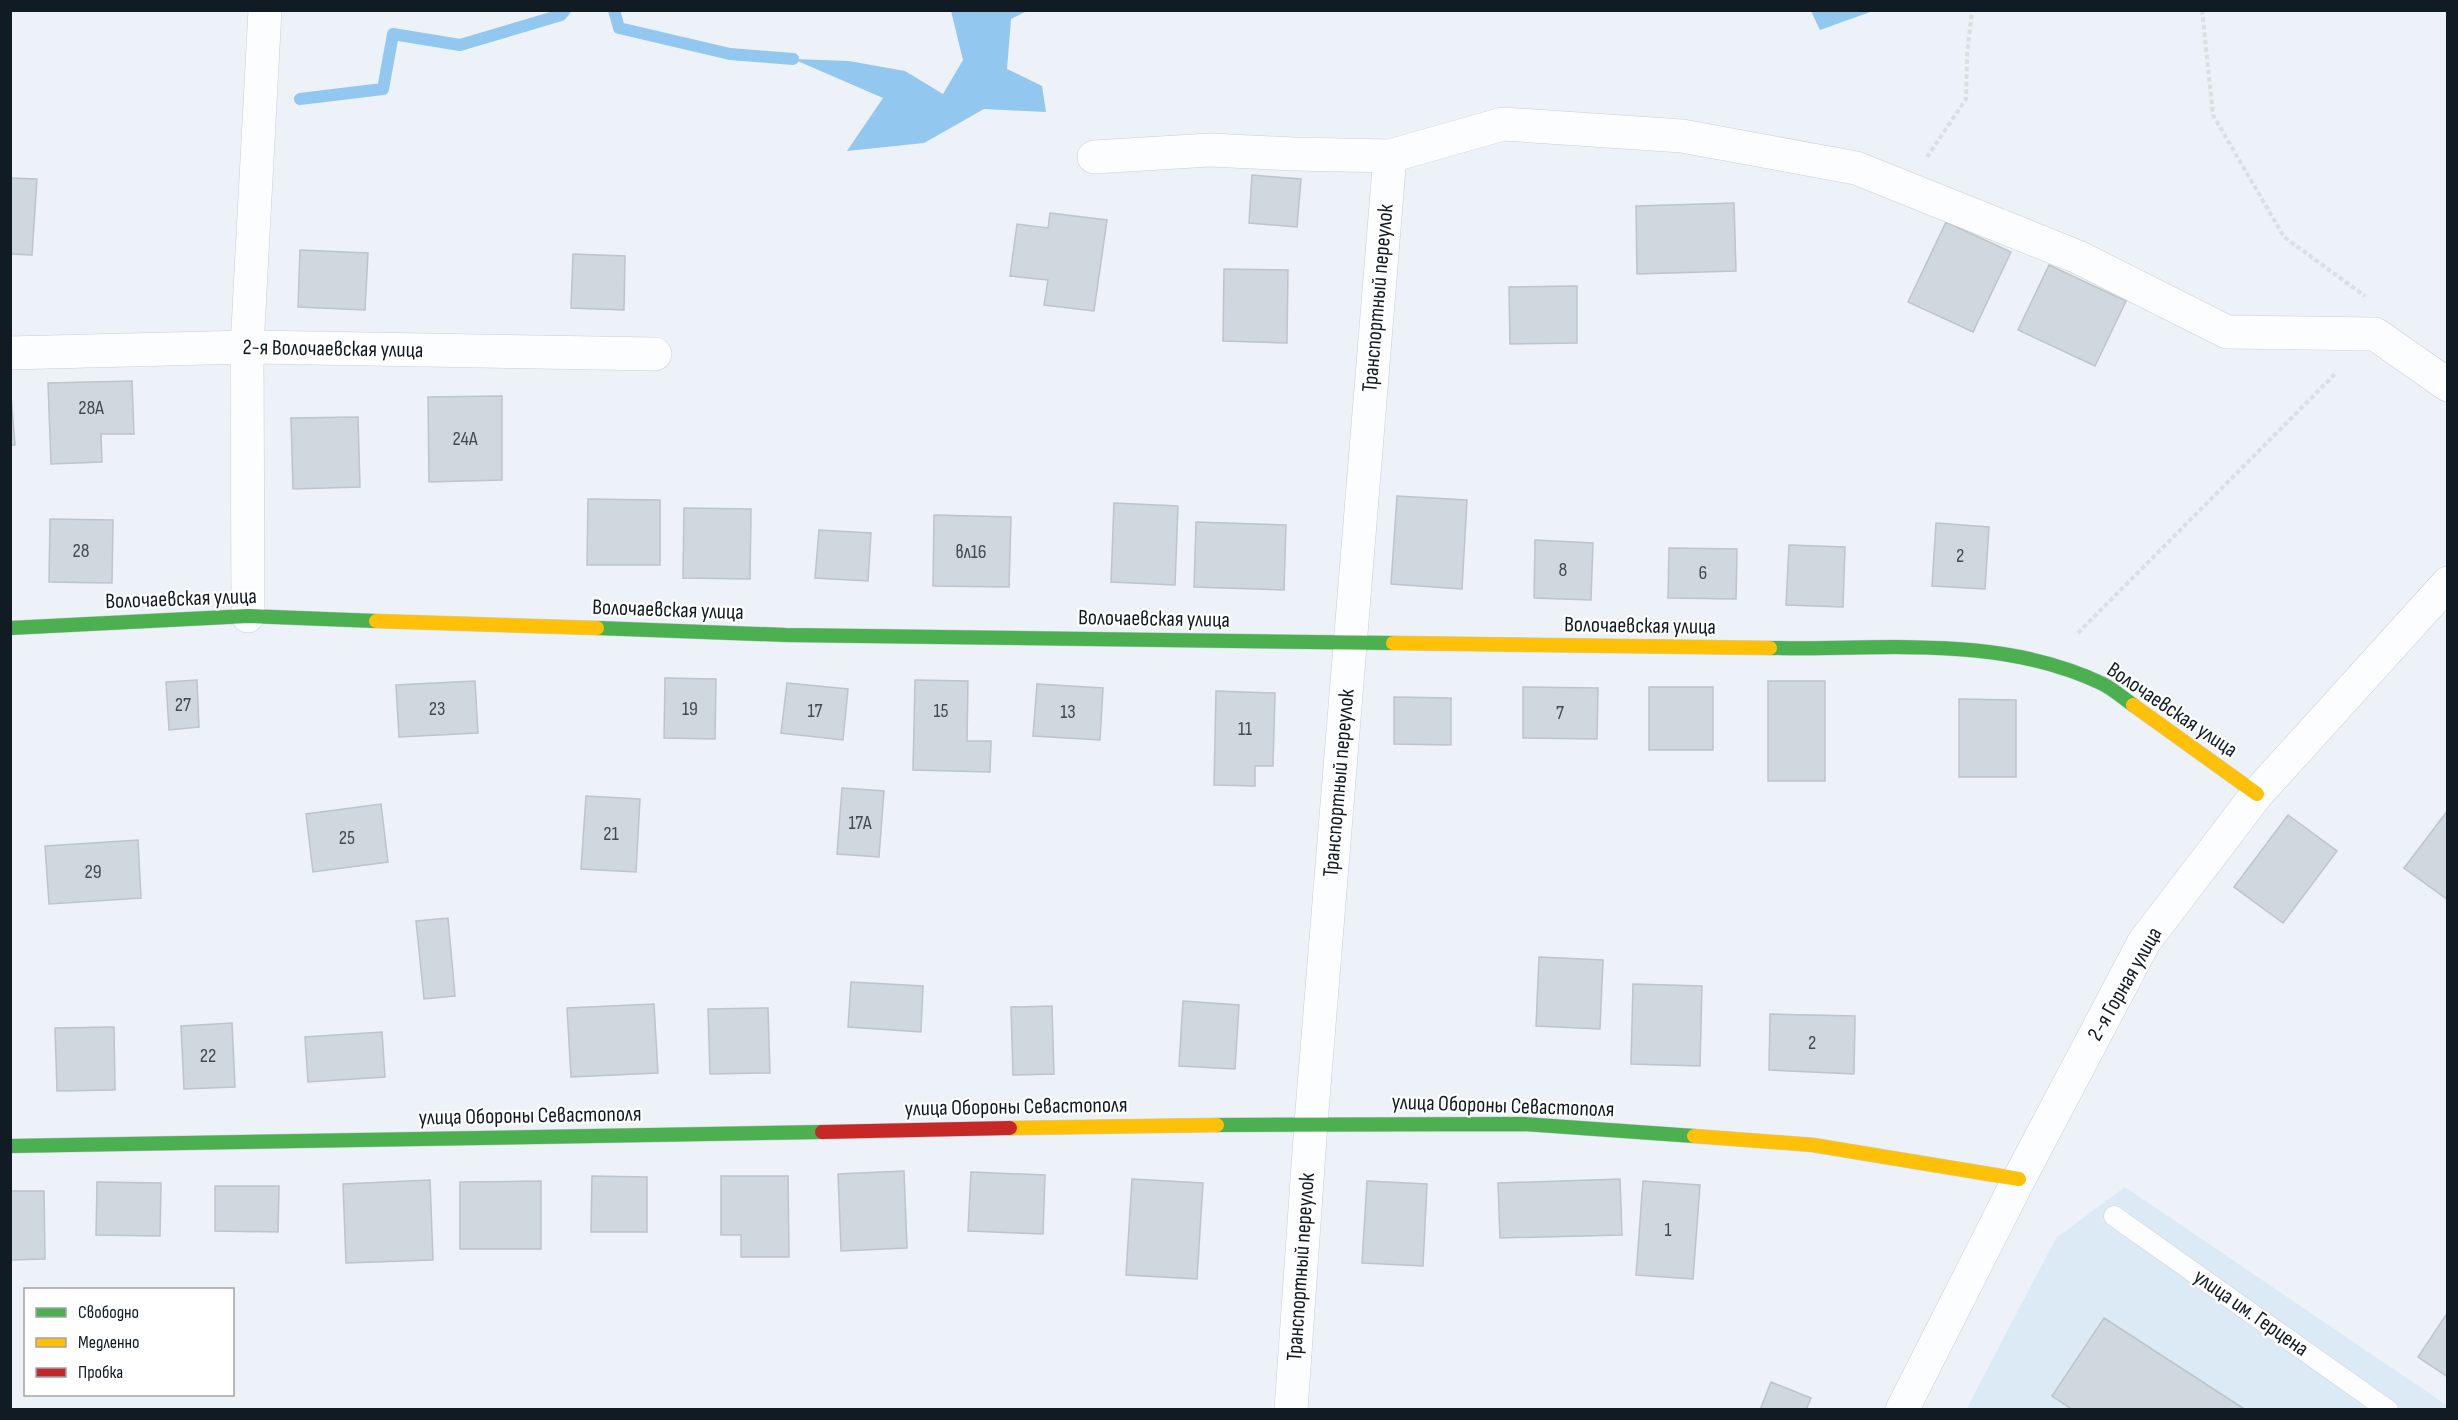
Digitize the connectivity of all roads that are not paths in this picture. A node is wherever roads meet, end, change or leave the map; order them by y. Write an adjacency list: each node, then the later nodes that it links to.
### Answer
1 (265, 10): 4 (street)
2 (1390, 156): 3 (street); 7 (street); 11 (street, Транспортный переулок)
3 (1094, 157)
4 (247, 347): 5 (street, 2-я Волочаевская улица); 6 (street, 2-я Волочаевская улица); 9 (street)
5 (10, 353)
6 (655, 354)
7 (2448, 385)
8 (2448, 583): 12 (street, 2-я Горная улица)
9 (248, 616): 10 (street, Волочаевская улица); 11 (street, Волочаевская улица)
10 (10, 628)
11 (1350, 643): 12 (street, Волочаевская улица); 13 (street, Транспортный переулок)
12 (2257, 795): 15 (street, 2-я Горная улица)
13 (1311, 1123): 14 (street, улица Обороны Севастополя); 15 (street, улица Обороны Севастополя); 17 (street, Транспортный переулок)
14 (10, 1146)
15 (2019, 1179): 18 (street, 2-я Горная улица)
16 (2114, 1216): 19 (lane, улица им. Герцена)
17 (1291, 1410)
18 (1902, 1410)
19 (2388, 1410)

